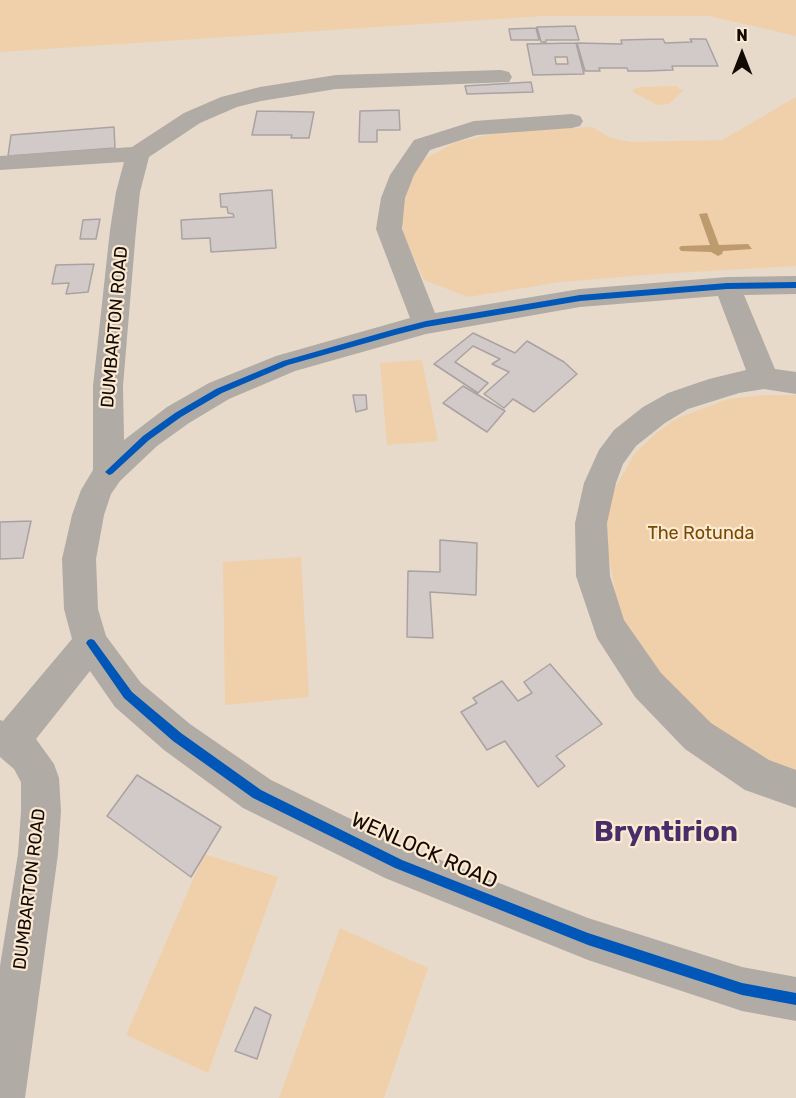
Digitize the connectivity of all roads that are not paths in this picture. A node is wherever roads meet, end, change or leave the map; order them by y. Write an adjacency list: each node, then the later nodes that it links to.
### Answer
1 (501, 77): 3 (street)
2 (572, 121): 7 (street)
3 (138, 154): 4 (street); 10 (street, DUMBARTON ROAD)
4 (0, 163)
5 (796, 285): 6 (street)
6 (726, 286): 7 (street); 8 (street)
7 (426, 324): 10 (street)
8 (764, 378): 9 (street); 13 (street)
9 (796, 383)
10 (109, 472): 11 (street)
11 (91, 643): 12 (street, DUMBARTON ROAD); 14 (street, WENLOCK ROAD)
12 (5, 740): 15 (street, DUMBARTON ROAD)
13 (796, 789)
14 (796, 999)
15 (2, 1098)

